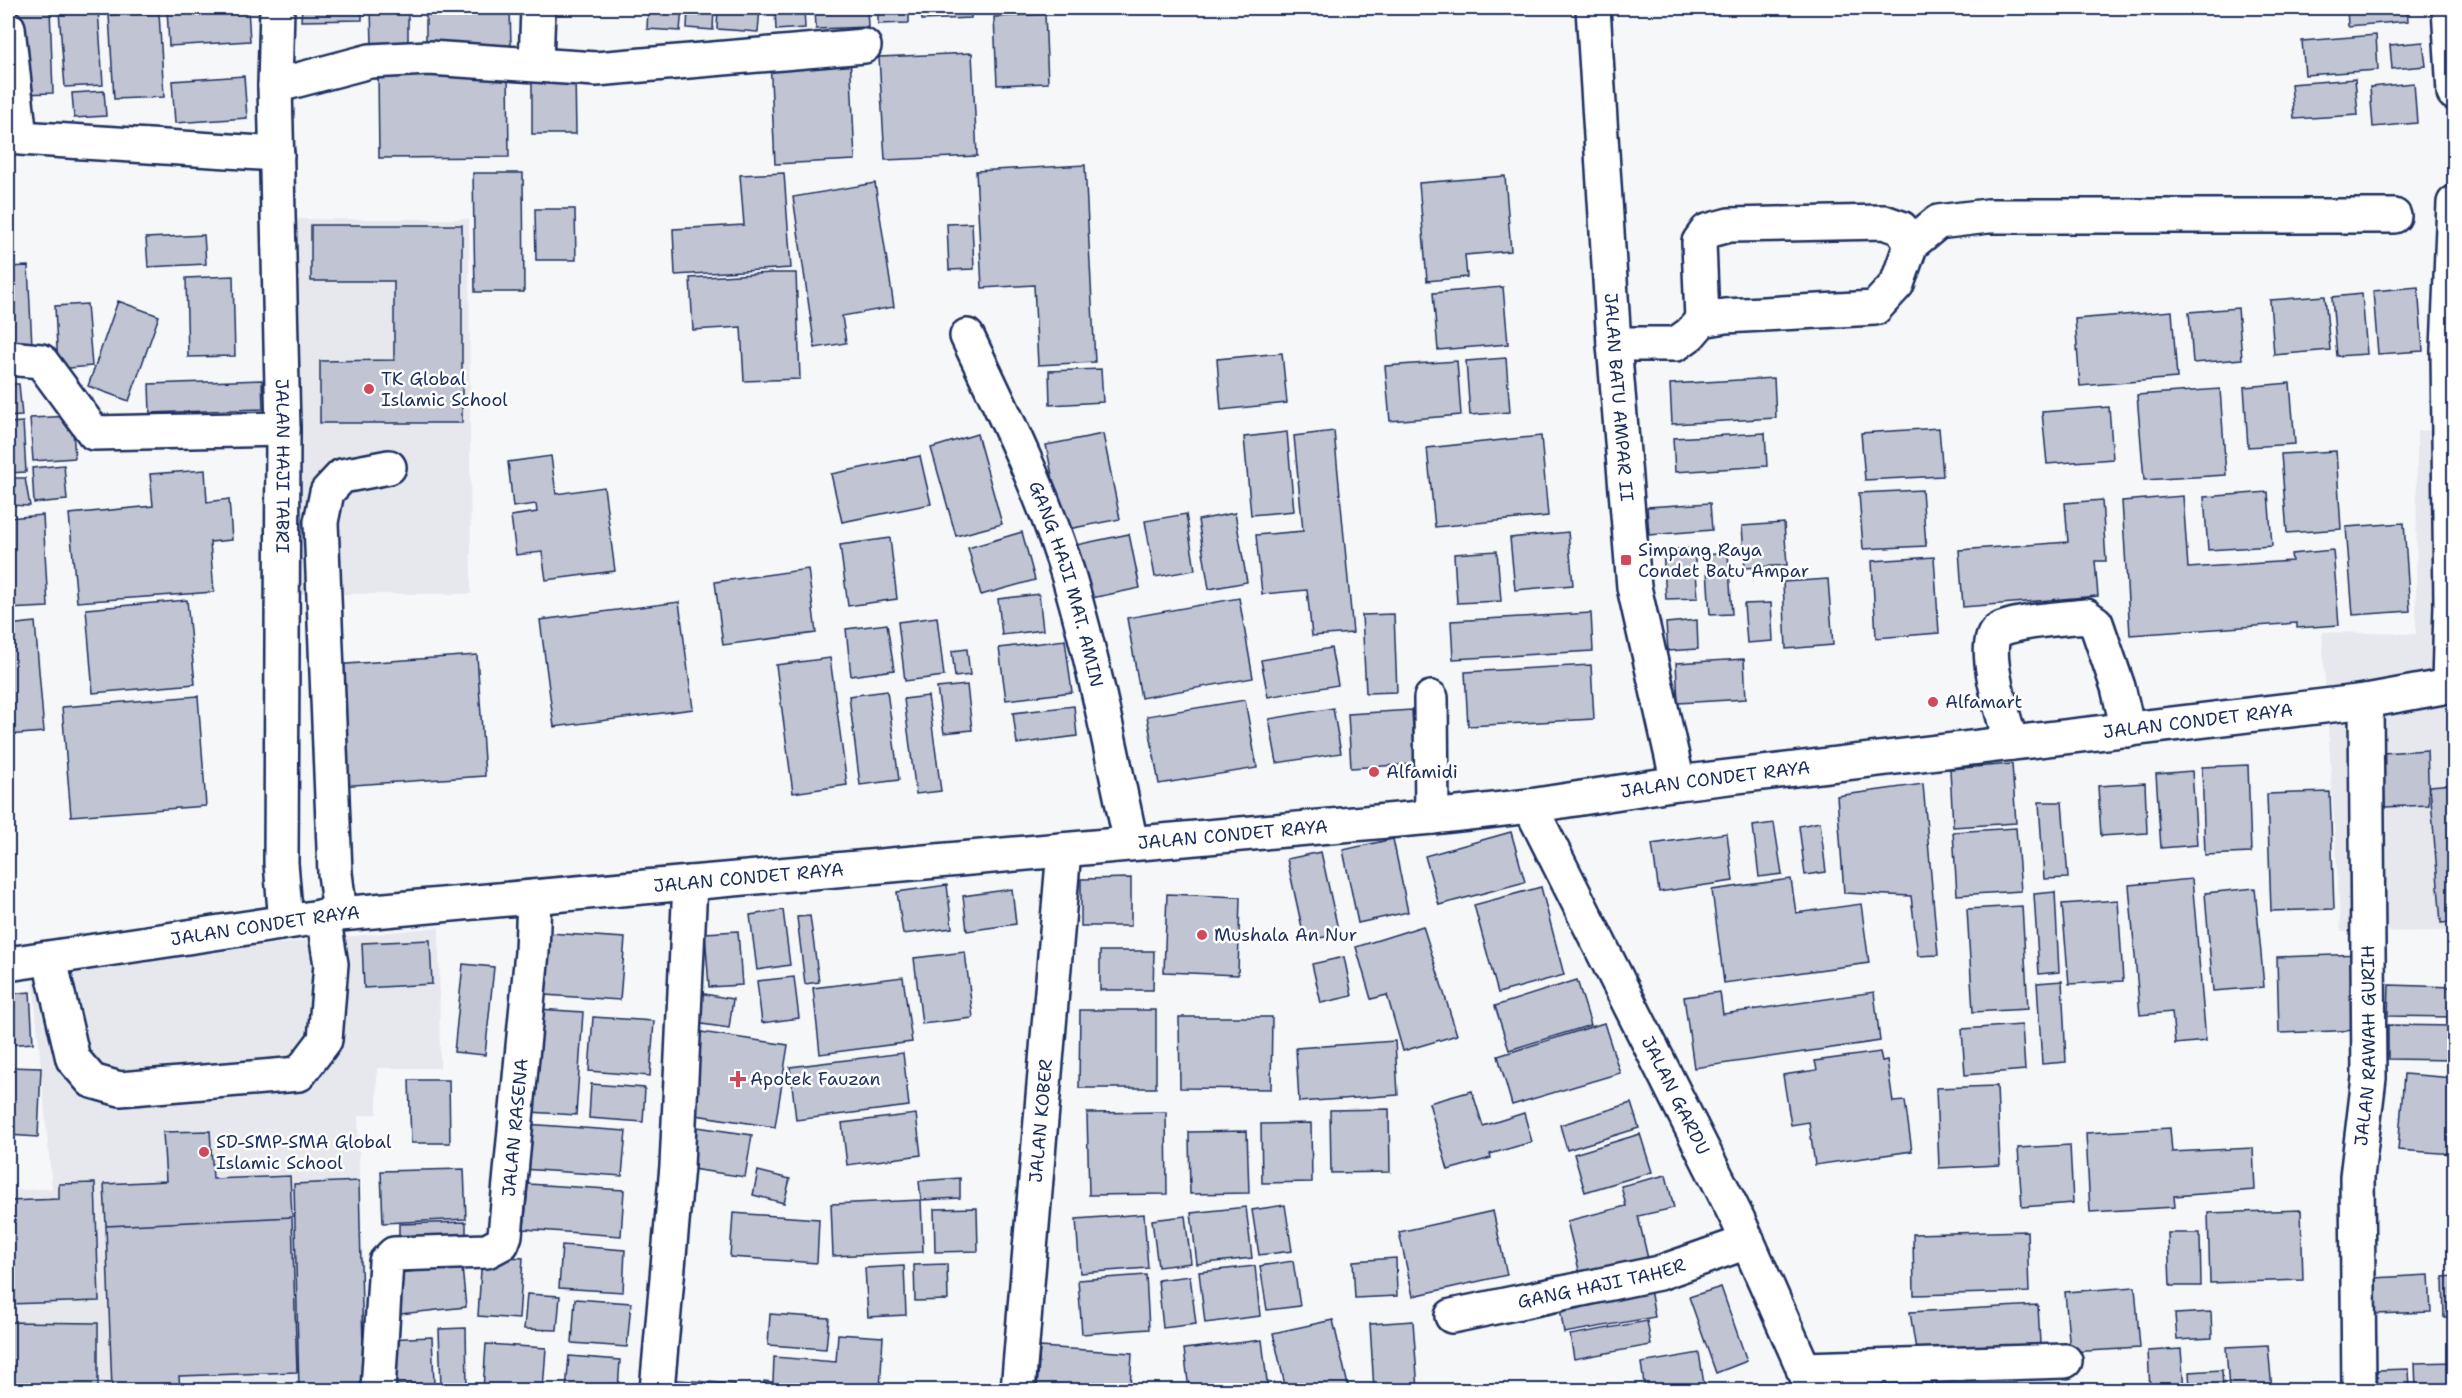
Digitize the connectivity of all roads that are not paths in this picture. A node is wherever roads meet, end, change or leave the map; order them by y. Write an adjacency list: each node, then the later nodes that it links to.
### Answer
1 (277, 8): 8 (street, JALAN HAJI TABRI)
2 (538, 8): 7 (street)
3 (1593, 8): 16 (street, JALAN BATU AMPAR II)
4 (2450, 8): 9 (street)
5 (8, 28): 10 (street)
6 (864, 46): 7 (street)
7 (536, 64): 8 (street)
8 (275, 86): 10 (street, JALAN HAJI TABRI)
9 (2454, 93)
10 (277, 154): 18 (street, JALAN HAJI TABRI)
11 (2454, 203): 20 (street)
12 (2394, 216): 13 (street)
13 (1911, 244): 14 (street); 14 (street)
14 (1702, 320): 16 (street)
15 (967, 336): 28 (street, GANG HAJI MAT. AMIN)
16 (1614, 344): 25 (street, JALAN BATU AMPAR II)
17 (8, 358): 18 (street)
18 (283, 429): 33 (street, JALAN HAJI TABRI)
19 (389, 467): 32 (street)
20 (2452, 685): 22 (street, JALAN CONDET RAYA)
21 (1431, 698): 27 (street)
22 (2366, 701): 23 (street, JALAN CONDET RAYA); 43 (street, JALAN RAWAH GURIH)
23 (2128, 730): 24 (street, JALAN CONDET RAYA); 24 (street)
24 (2011, 743): 25 (street, JALAN CONDET RAYA)
25 (1678, 783): 26 (street, JALAN CONDET RAYA)
26 (1530, 806): 27 (street, JALAN CONDET RAYA); 36 (street, JALAN GARDU)
27 (1432, 817): 28 (street, JALAN CONDET RAYA)
28 (1131, 843): 29 (street, JALAN CONDET RAYA)
29 (1064, 850): 30 (street, JALAN CONDET RAYA); 42 (street, JALAN KOBER)
30 (690, 883): 31 (street, JALAN CONDET RAYA); 41 (street)
31 (534, 897): 32 (street, JALAN CONDET RAYA); 40 (street, JALAN RASENA)
32 (332, 915): 33 (street, JALAN CONDET RAYA); 34 (street)
33 (285, 922): 34 (street, JALAN CONDET RAYA)
34 (50, 960): 35 (street, JALAN CONDET RAYA)
35 (8, 964)
36 (1747, 1242): 37 (street, GANG HAJI TAHER); 39 (street, JALAN GARDU)
37 (1452, 1316)
38 (2066, 1361): 39 (street)
39 (1808, 1380)
40 (378, 1390)
41 (657, 1390)
42 (1018, 1390)
43 (2359, 1390)

